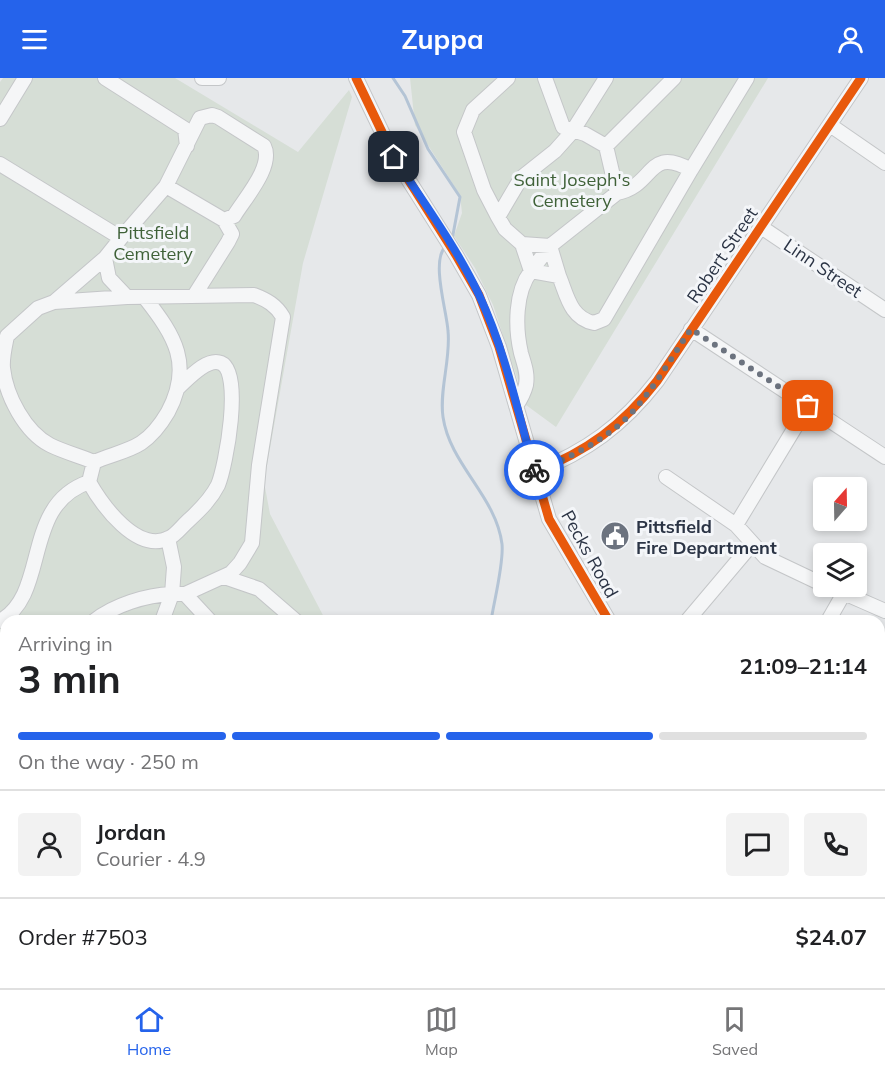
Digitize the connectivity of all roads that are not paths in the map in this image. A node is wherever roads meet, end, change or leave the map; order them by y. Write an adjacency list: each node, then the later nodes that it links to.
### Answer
1 (25, 78): 12 (street)
2 (105, 78): 16 (street)
3 (202, 78): 4 (street)
4 (219, 78)
5 (356, 78): 40 (street, Pecks Road)
6 (508, 78): 22 (street)
7 (546, 78): 14 (street)
8 (606, 78): 14 (street)
9 (674, 78): 15 (street)
10 (747, 78): 19 (street)
11 (861, 78): 13 (street, Robert Street)
12 (0, 119)
13 (830, 125): 17 (street); 24 (street, Robert Street)
14 (572, 132): 15 (street); 22 (street)
15 (606, 146): 21 (street)
16 (187, 147): 20 (street); 23 (street)
17 (885, 163)
18 (0, 164): 25 (street)
19 (691, 170): 21 (street); 30 (street)
20 (166, 186): 23 (street); 25 (street)
21 (617, 193): 27 (street)
22 (498, 217): 26 (street)
23 (224, 220): 31 (street)
24 (761, 226): 35 (street, Linn Street); 36 (street, Robert Street)
25 (121, 238): 28 (street)
26 (522, 244): 27 (street); 29 (street)
27 (550, 246): 29 (street); 30 (street)
28 (105, 258): 32 (street); 34 (street)
29 (531, 271): 30 (street); 40 (street)
30 (559, 276)
31 (194, 296): 33 (street); 50 (street)
32 (127, 297): 33 (street); 34 (street)
33 (145, 298): 39 (street)
34 (54, 302): 37 (street)
35 (885, 310)
36 (691, 329): 41 (street); 44 (street, Robert Street)
37 (3, 334): 38 (street)
38 (1, 370): 43 (street)
39 (179, 387): 43 (street); 48 (street)
40 (516, 406): 44 (street, Pecks Road)
41 (808, 406): 42 (street); 47 (street)
42 (885, 457)
43 (94, 462): 46 (street)
44 (534, 472): 61 (street, Pecks Road)
45 (666, 477): 47 (street)
46 (89, 482): 48 (street); 56 (street)
47 (736, 525): 49 (street)
48 (168, 538): 52 (street)
49 (752, 544): 51 (street); 62 (street)
50 (224, 578): 52 (street); 60 (street)
51 (813, 580)
52 (178, 594): 57 (street); 58 (street); 59 (street)
53 (842, 597): 63 (street)
54 (853, 597): 55 (street)
55 (885, 611)
56 (6, 615)
57 (102, 615)
58 (166, 615)
59 (203, 615)
60 (289, 615)
61 (605, 615)
62 (692, 615)
63 (831, 615)

